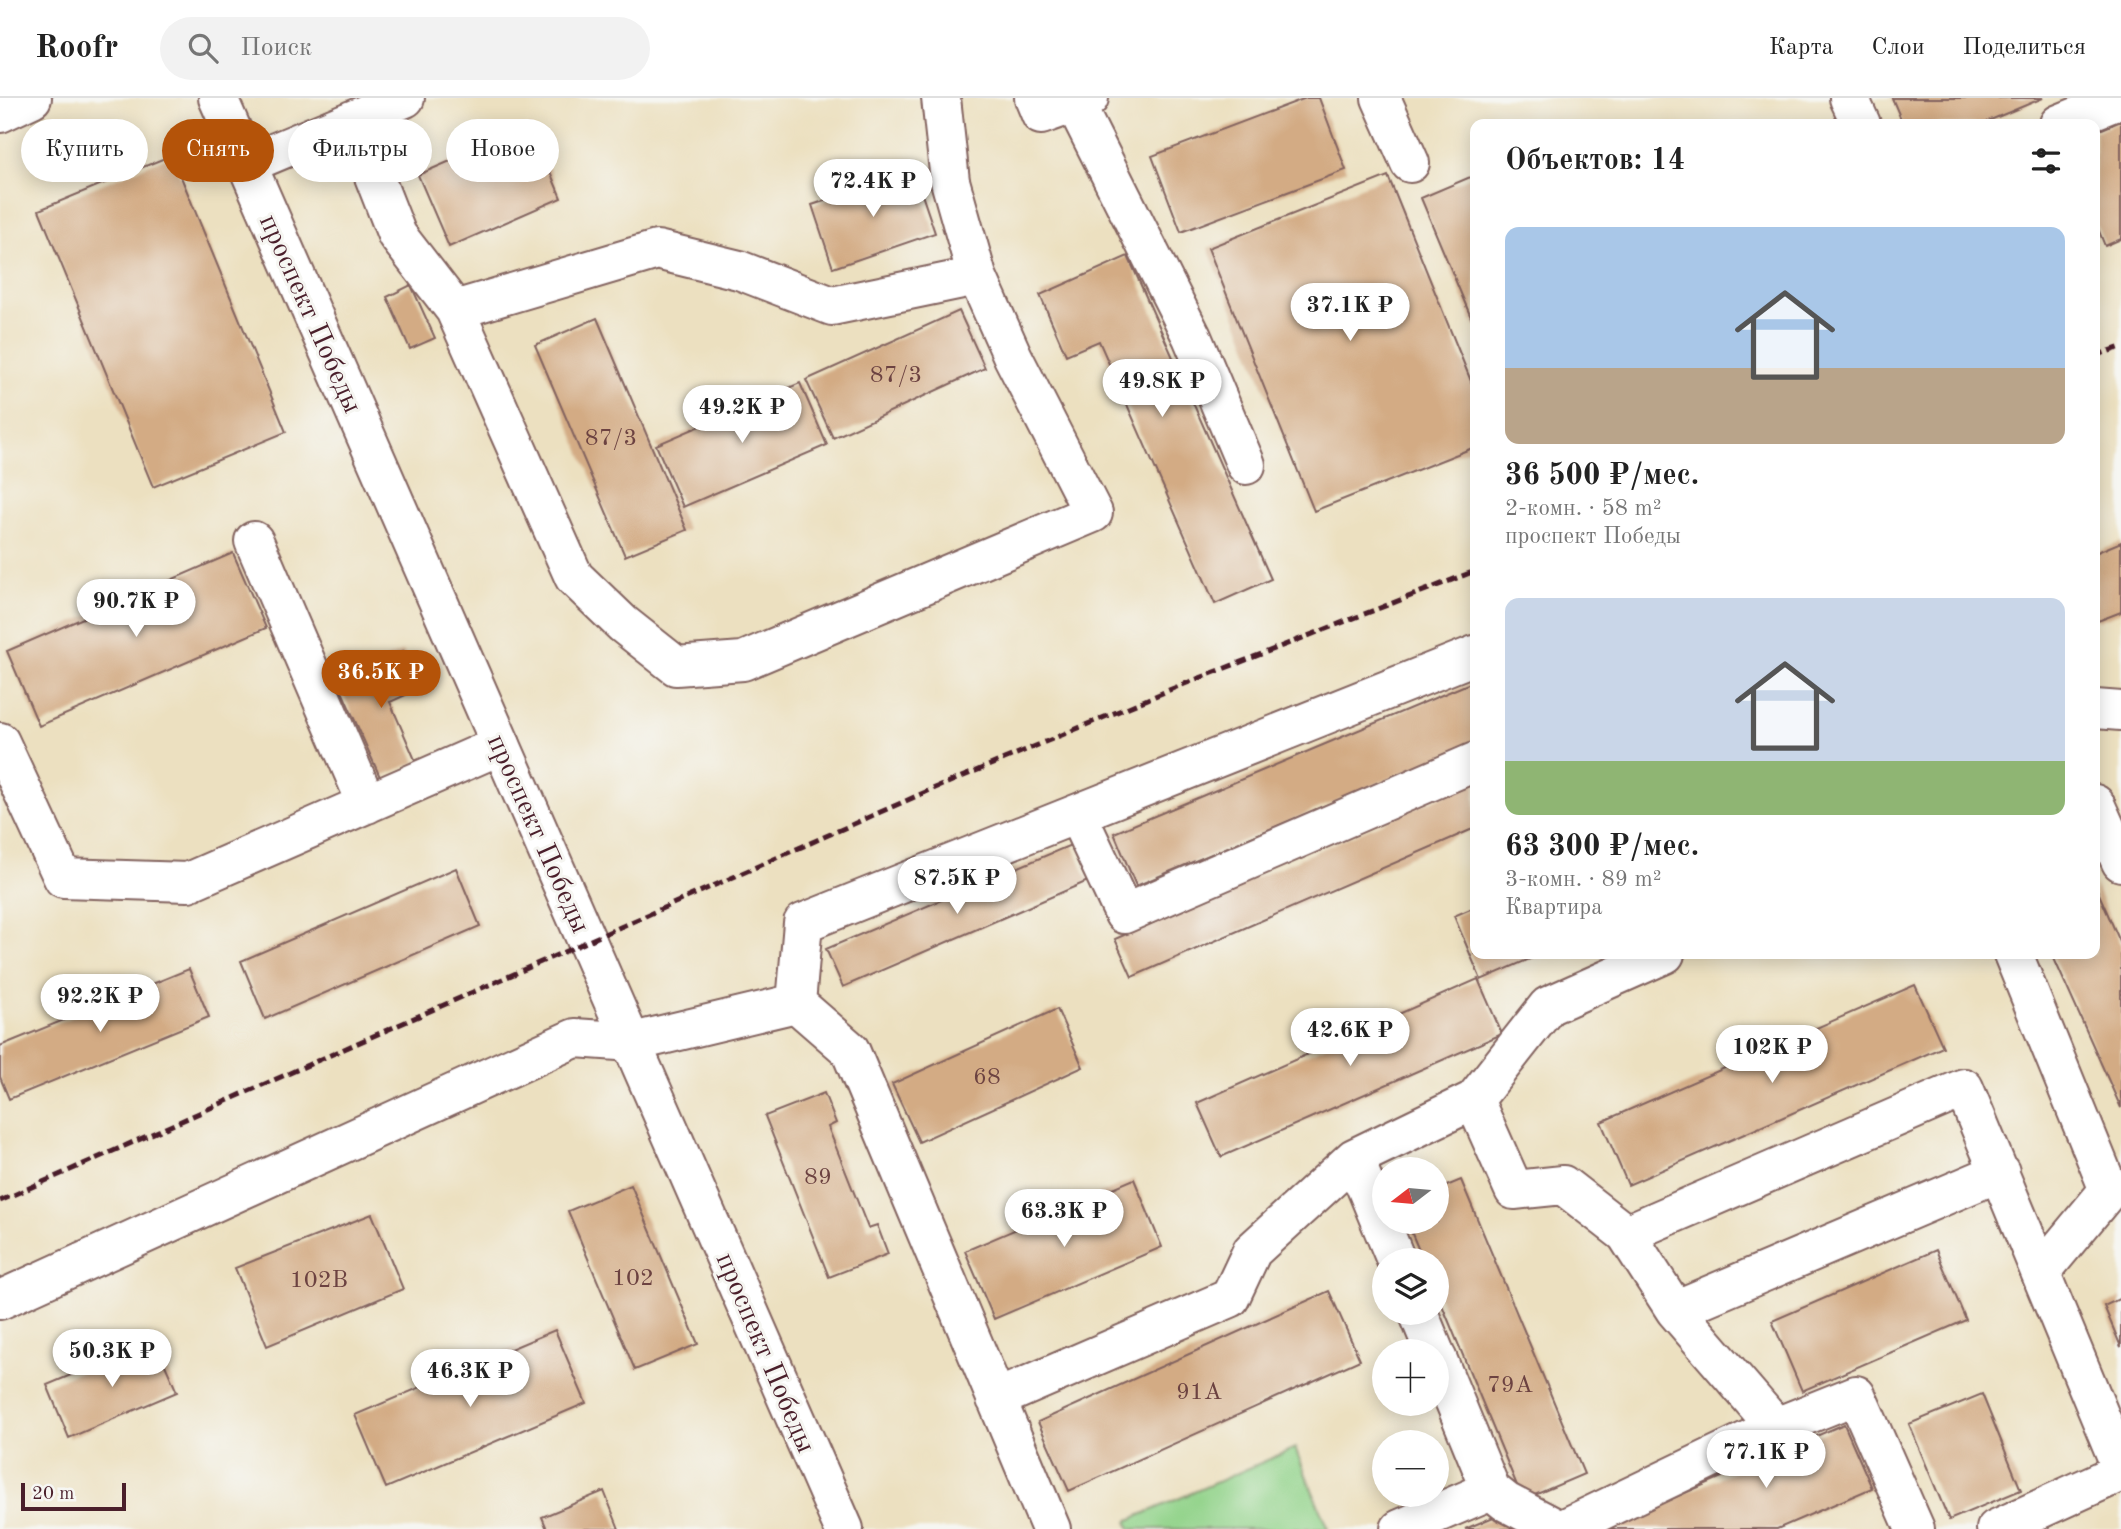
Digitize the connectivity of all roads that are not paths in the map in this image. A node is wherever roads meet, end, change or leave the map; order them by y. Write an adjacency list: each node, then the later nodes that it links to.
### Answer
1 (32, 98): 10 (main road)
2 (218, 98): 11 (main road, проспект Победы)
3 (405, 98): 12 (main road)
4 (941, 98): 18 (main road)
5 (1034, 98): 9 (main road)
6 (1381, 98): 15 (main road)
7 (1849, 98): 13 (main road)
8 (2121, 99): 14 (main road)
9 (1082, 101): 20 (main road)
10 (0, 113)
11 (227, 119)
12 (354, 119)
13 (1859, 119)
14 (2071, 119)
15 (1410, 163)
16 (255, 182): 26 (main road, проспект Победы)
17 (376, 182): 19 (main road)
18 (977, 276): 19 (main road); 19 (main road)
19 (455, 310)
20 (1246, 466)
21 (254, 541): 28 (main road)
22 (1470, 656): 29 (main road)
23 (2100, 709): 24 (main road)
24 (2121, 711)
25 (0, 742): 28 (main road)
26 (501, 745): 28 (main road); 35 (main road, проспект Победы)
27 (1470, 764): 29 (main road)
28 (367, 804)
29 (1077, 814): 34 (main road)
30 (2100, 815): 31 (main road)
31 (2121, 862)
32 (1654, 959): 36 (main road)
33 (2015, 959): 41 (main road)
34 (796, 1003): 35 (main road); 45 (main road)
35 (633, 1042): 42 (main road); 49 (main road, проспект Победы)
36 (1474, 1100): 37 (main road); 39 (main road)
37 (1354, 1158): 40 (main road); 45 (main road)
38 (2000, 1172): 39 (main road); 41 (main road); 43 (main road)
39 (1626, 1234): 43 (main road)
40 (1391, 1248)
41 (2041, 1272): 47 (main road)
42 (0, 1300)
43 (1675, 1310): 46 (main road)
44 (1449, 1387): 48 (main road)
45 (996, 1399): 50 (main road)
46 (1776, 1427): 52 (main road); 53 (main road)
47 (2121, 1469): 54 (main road)
48 (1491, 1490): 51 (main road); 52 (main road)
49 (844, 1529)
50 (1051, 1529)
51 (1401, 1529)
52 (1561, 1529)
53 (1915, 1529)
54 (1997, 1529)

